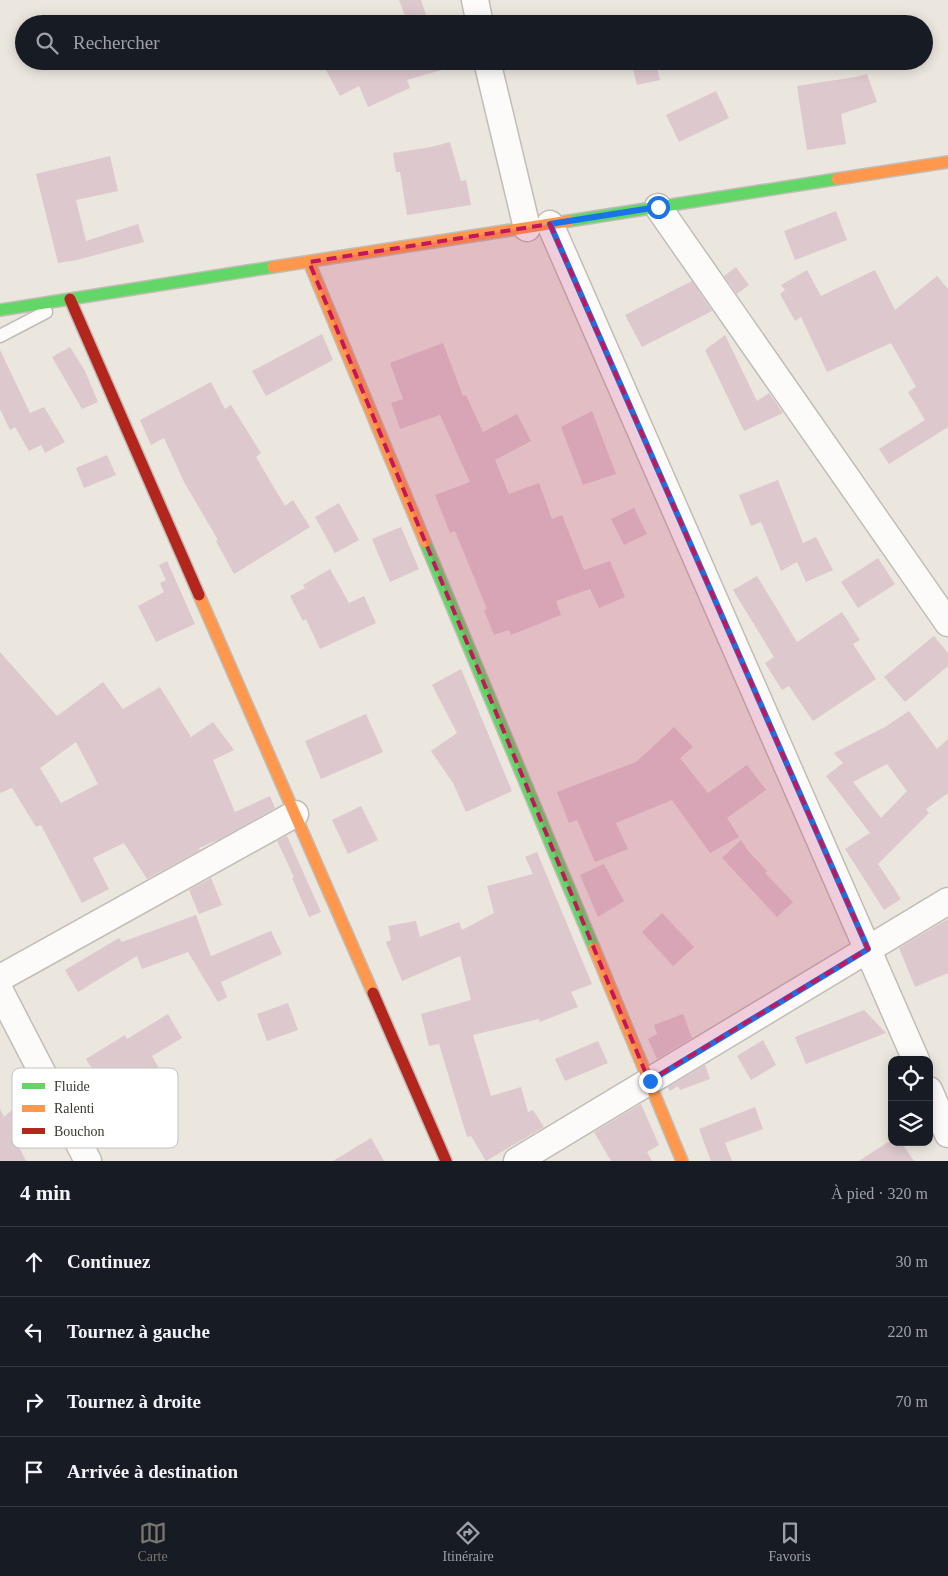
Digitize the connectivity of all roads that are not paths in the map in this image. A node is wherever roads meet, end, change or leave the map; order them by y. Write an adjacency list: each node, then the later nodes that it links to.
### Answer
1 (476, 0): 2 (street)
2 (478, 15)
3 (490, 70): 6 (street)
4 (948, 162): 5 (street)
5 (658, 207): 6 (street); 11 (street)
6 (538, 226): 7 (street); 14 (street)
7 (309, 262): 8 (street); 19 (street)
8 (70, 299): 9 (street); 10 (lane); 12 (street)
9 (0, 310)
10 (0, 336)
11 (948, 623)
12 (295, 814): 15 (street); 24 (street)
13 (948, 901): 14 (street)
14 (868, 949): 17 (street); 19 (street)
15 (0, 978)
16 (0, 991): 18 (street)
17 (914, 1056)
18 (40, 1068)
19 (650, 1081): 25 (street); 26 (street)
20 (933, 1099): 21 (street)
21 (948, 1134)
22 (81, 1148): 23 (street)
23 (88, 1161)
24 (446, 1161)
25 (517, 1161)
26 (682, 1161)

